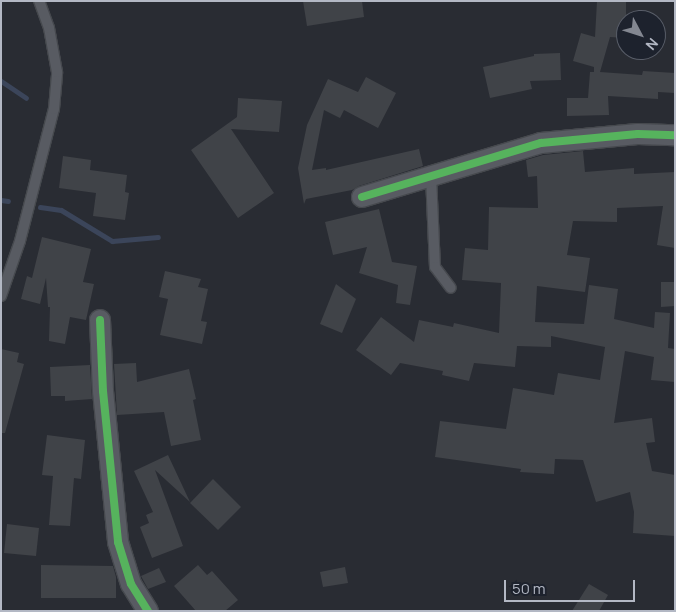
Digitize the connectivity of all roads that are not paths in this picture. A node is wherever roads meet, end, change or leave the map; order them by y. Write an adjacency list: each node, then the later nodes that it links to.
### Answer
1 (39, 1): 6 (lane)
2 (675, 135): 3 (street)
3 (431, 176): 4 (street); 5 (lane)
4 (362, 197)
5 (451, 288)
6 (1, 296)
7 (100, 320): 8 (street)
8 (148, 611)

